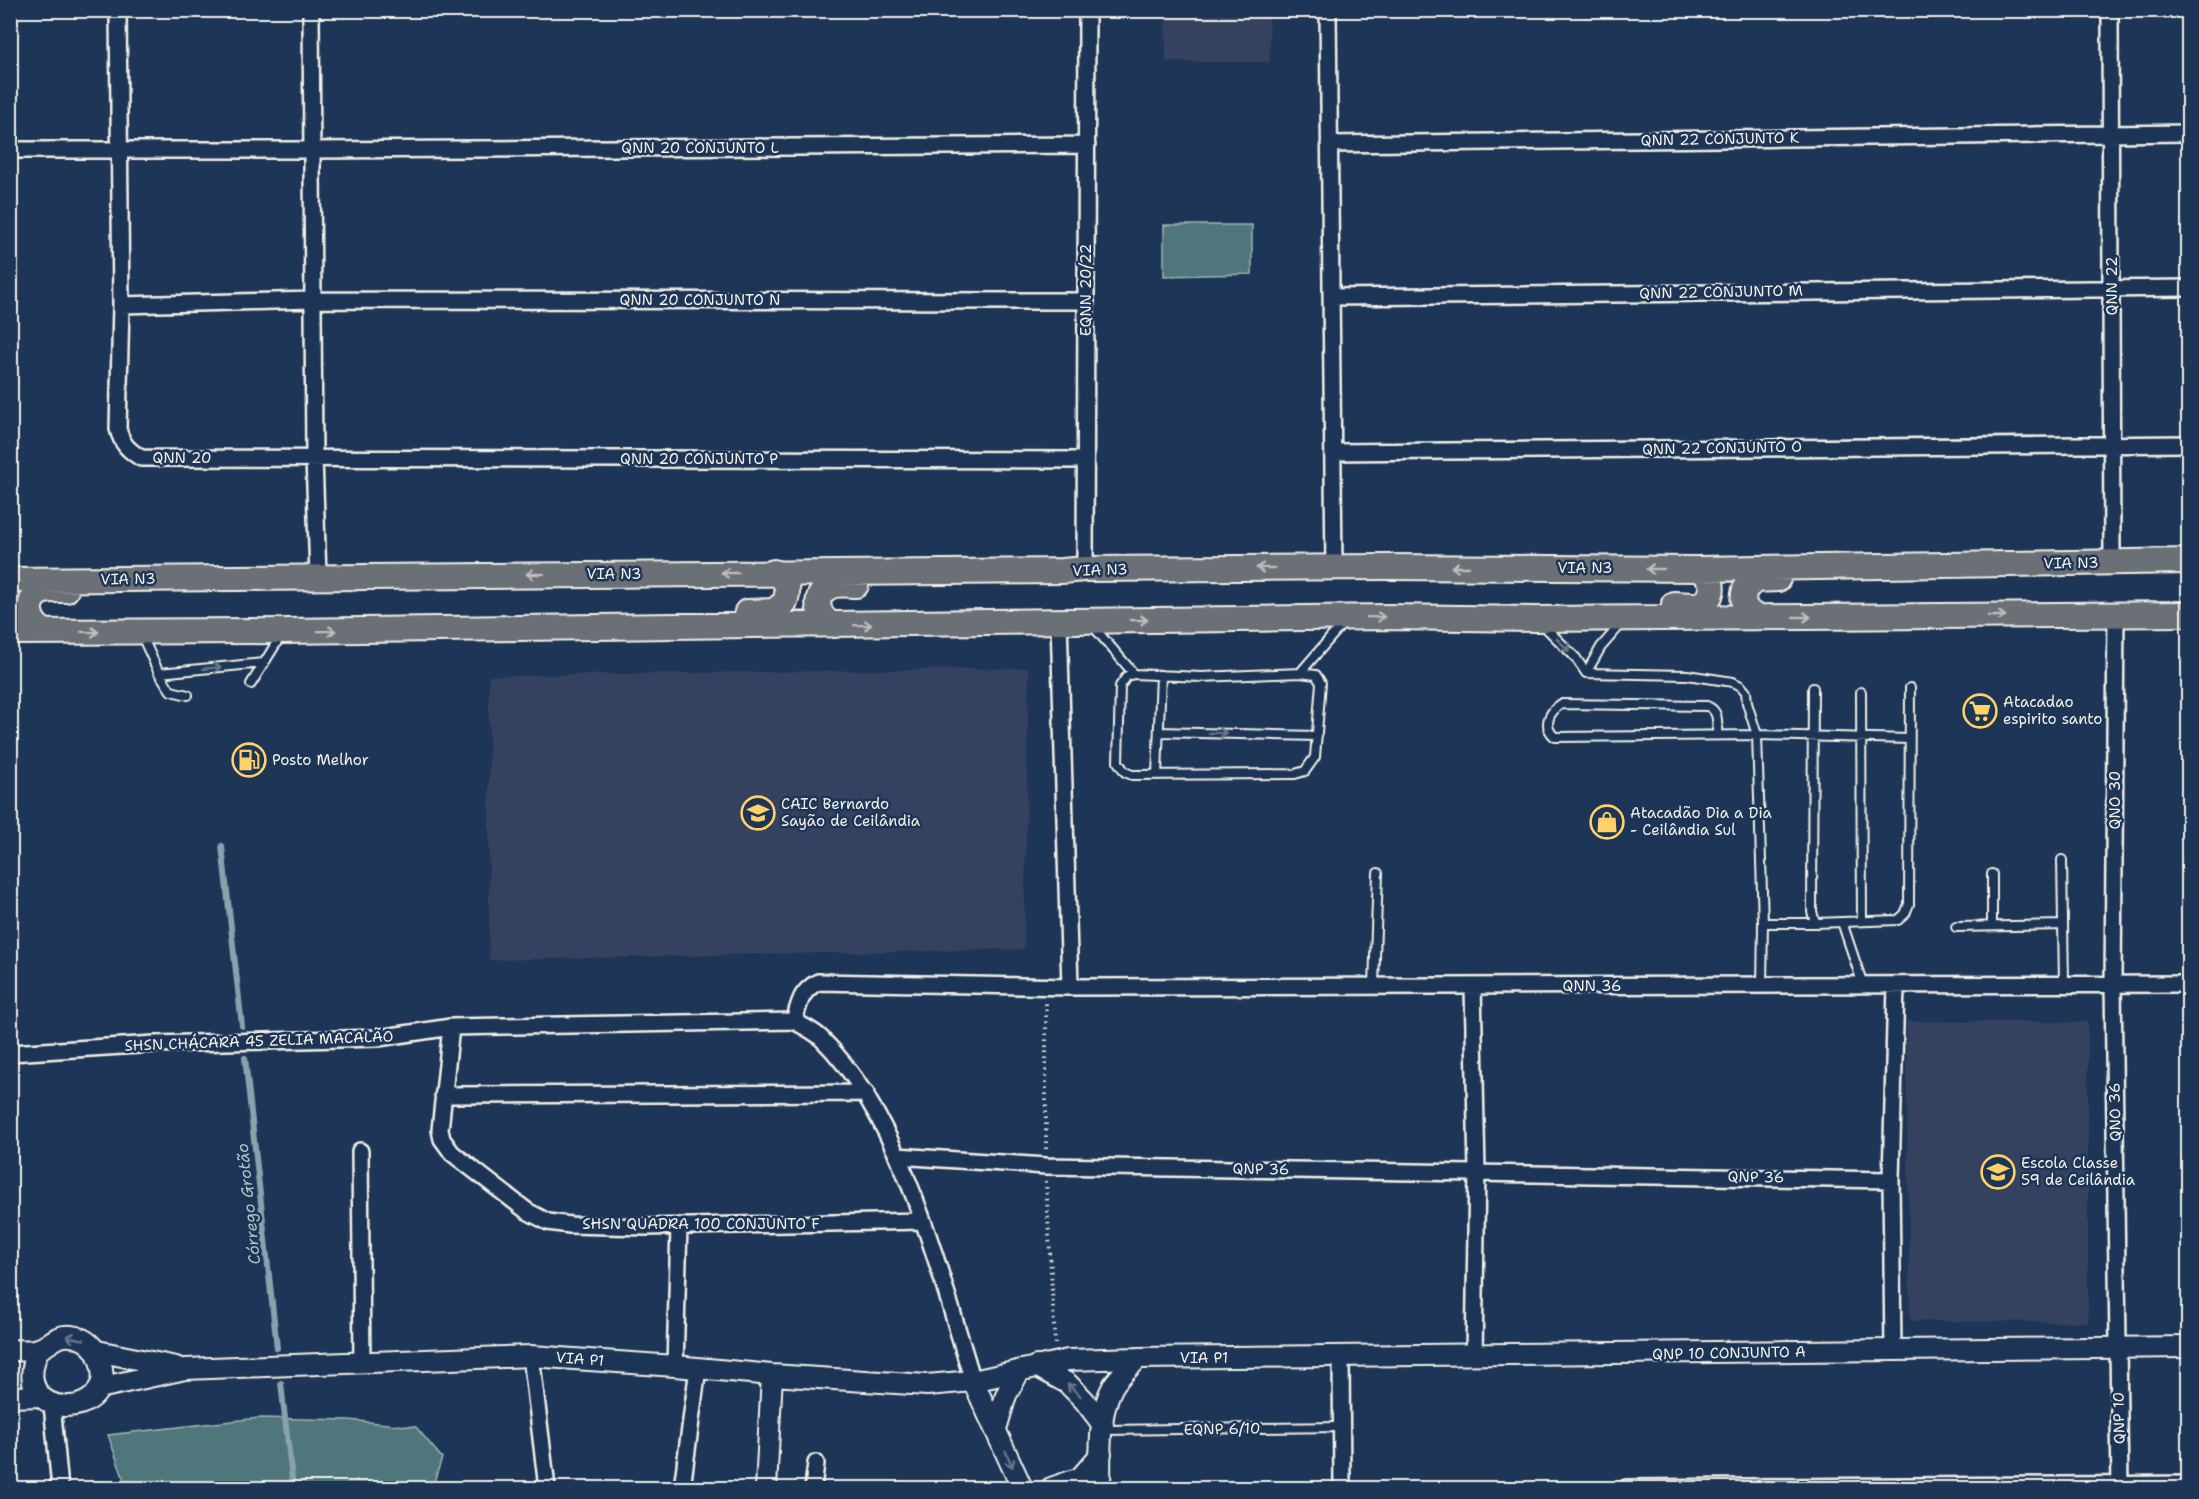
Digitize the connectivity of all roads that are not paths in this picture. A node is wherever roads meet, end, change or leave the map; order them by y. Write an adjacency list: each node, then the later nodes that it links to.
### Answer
1 (118, 10): 10 (street, QNN 20)
2 (311, 10): 12 (street)
3 (1087, 10): 9 (street, EQNN 20/22)
4 (1328, 10): 8 (street)
5 (2110, 10): 7 (street, QNN 22)
6 (2188, 133): 7 (street, QNN 22 CONJUNTO K)
7 (2112, 134): 8 (street, QNN 22 CONJUNTO K); 13 (street, QNN 22)
8 (1329, 144): 15 (street)
9 (1087, 145): 12 (street, QNN 20 CONJUNTO L); 17 (street, EQNN 20/22)
10 (119, 149): 11 (street); 12 (street); 18 (street, QNN 20)
11 (10, 150)
12 (312, 150): 16 (street)
13 (2112, 288): 14 (street, QNN 22 CONJUNTO M); 15 (street, QNN 22 CONJUNTO M); 19 (street, QNN 22)
14 (2188, 288)
15 (1331, 297): 21 (street)
16 (314, 300): 17 (street, QNN 20 CONJUNTO N); 18 (street); 22 (street)
17 (1086, 301): 23 (street, EQNN 20/22)
18 (121, 305): 22 (street, QNN 20)
19 (2111, 444): 20 (street, QNN 22 CONJUNTO O); 21 (street, QNN 22 CONJUNTO O); 25 (street, QNN 22)
20 (2188, 444)
21 (1333, 452): 27 (street)
22 (314, 457): 23 (street, QNN 20 CONJUNTO P); 32 (street)
23 (1085, 460): 28 (street, EQNN 20/22)
24 (2188, 561): 25 (main road, VIA N3)
25 (2112, 562): 26 (main road, VIA N3)
26 (1987, 565): 29 (main road, VIA N3); 37 (main road)
27 (1334, 567): 28 (main road, VIA N3, one-way to 28); 29 (main road, VIA N3, one-way to 27)
28 (1085, 569): 30 (main road, VIA N3)
29 (1698, 569): 40 (main road)
30 (1062, 571): 31 (main road, VIA N3); 44 (main road)
31 (774, 573): 32 (main road, VIA N3, one-way to 32); 45 (main road)
32 (318, 576): 33 (main road, VIA N3)
33 (280, 577): 34 (main road, VIA N3); 46 (main road)
34 (10, 580)
35 (2188, 614): 36 (main road)
36 (2116, 615): 37 (main road, one-way to 36); 80 (street, QNO 30)
37 (1757, 617): 39 (main road)
38 (1347, 618): 40 (main road, one-way to 40); 42 (main road, one-way to 38); 54 (lane)
39 (1626, 618): 41 (main road); 52 (lane)
40 (1484, 619): 41 (main road)
41 (1536, 619): 52 (lane, one-way to 52)
42 (1088, 620): 43 (main road); 53 (lane)
43 (1059, 621): 44 (main road, one-way to 43); 87 (street)
44 (836, 625): 45 (main road)
45 (560, 627): 47 (main road, one-way to 45)
46 (44, 631): 48 (main road); 49 (main road, one-way to 49)
47 (284, 631): 49 (main road); 50 (lane)
48 (10, 632)
49 (140, 632): 51 (lane)
50 (264, 663): 51 (lane, one-way to 50); 56 (lane)
51 (159, 673): 60 (lane)
52 (1586, 673): 63 (lane)
53 (1134, 674): 55 (lane); 68 (lane)
54 (1300, 674): 55 (lane); 64 (lane)
55 (1161, 675): 61 (lane)
56 (251, 684)
57 (1813, 688): 65 (lane)
58 (1910, 688): 67 (lane)
59 (1861, 692): 66 (lane)
60 (188, 695)
61 (1159, 732): 64 (lane, one-way to 64); 68 (lane)
62 (1717, 735): 62 (lane); 63 (lane)
63 (1757, 735): 65 (lane); 74 (lane)
64 (1317, 736): 68 (lane)
65 (1812, 737): 66 (lane); 75 (lane)
66 (1861, 738): 67 (lane); 72 (lane)
67 (1910, 739): 72 (lane)
68 (1157, 775)
69 (2062, 860): 76 (lane)
70 (1378, 873): 85 (lane)
71 (1992, 874): 77 (lane)
72 (1862, 921): 73 (lane)
73 (1842, 922): 75 (lane); 83 (lane)
74 (1763, 923): 75 (lane); 82 (lane)
75 (1815, 923)
76 (2064, 925): 77 (lane); 79 (lane)
77 (1992, 926): 78 (lane)
78 (1956, 927)
79 (2064, 984): 80 (street, QNN 36); 84 (street, QNN 36)
80 (2113, 984): 81 (street, QNN 36); 100 (street, QNO 36)
81 (2188, 984)
82 (1762, 985): 83 (street, QNN 36); 86 (street, QNN 36)
83 (1863, 985): 84 (street, QNN 36)
84 (1896, 985): 96 (street)
85 (1374, 986): 86 (street, QNN 36); 87 (street, QNN 36)
86 (1473, 986): 95 (street)
87 (1070, 987): 88 (street, QNN 36)
88 (794, 1021): 89 (street, SHSN CHÁCARA 45 ZELIA MACALÃO); 91 (street)
89 (451, 1027): 90 (street, SHSN CHÁCARA 45 ZELIA MACALÃO); 92 (street, SHSN QUADRA 100 CONJUNTO F)
90 (10, 1053)
91 (866, 1093): 92 (street); 94 (street)
92 (443, 1095): 98 (street, SHSN QUADRA 100 CONJUNTO F)
93 (360, 1151): 109 (street)
94 (897, 1156): 95 (street, QNP 36); 97 (street)
95 (1477, 1172): 96 (street, QNP 36); 106 (street)
96 (1891, 1180): 104 (street)
97 (922, 1221): 98 (street, SHSN QUADRA 100 CONJUNTO F); 115 (street)
98 (679, 1226): 111 (street)
99 (2188, 1347): 100 (street, QNP 10 CONJUNTO A)
100 (2117, 1348): 104 (street, QNP 10 CONJUNTO A); 125 (street, QNP 10)
101 (39, 1349): 102 (street, VIA P1); 103 (street, VIA P1, one-way to 101); 118 (street)
102 (10, 1350)
103 (97, 1351): 113 (street, VIA P1); 116 (street)
104 (1893, 1351): 106 (street, QNP 10 CONJUNTO A)
105 (531, 1356): 109 (street, VIA P1); 111 (street, VIA P1); 127 (street)
106 (1474, 1356): 107 (street, QNP 10 CONJUNTO A)
107 (1341, 1357): 108 (street, VIA P1); 120 (street)
108 (1138, 1358): 110 (street, VIA P1); 119 (street)
109 (362, 1362): 113 (street, VIA P1)
110 (1045, 1365): 115 (street, VIA P1); 119 (street, one-way to 110); 121 (street)
111 (675, 1366): 112 (street, VIA P1)
112 (698, 1368): 114 (street, VIA P1); 128 (street)
113 (185, 1369): 116 (street, VIA P1)
114 (772, 1375): 115 (street, VIA P1); 129 (street)
115 (974, 1381): 121 (street)
116 (99, 1388): 118 (street, VIA P1)
117 (10, 1397): 118 (street, VIA P1)
118 (46, 1400): 126 (street)
119 (1102, 1427): 120 (lane, EQNP 6/10); 122 (street)
120 (1341, 1427): 134 (street)
121 (996, 1430): 131 (street, one-way to 131)
122 (1101, 1454): 132 (street); 133 (street)
123 (816, 1463): 130 (street)
124 (2188, 1484): 125 (street)
125 (2120, 1487): 135 (street)
126 (60, 1488)
127 (547, 1488)
128 (682, 1488)
129 (766, 1488)
130 (813, 1488)
131 (1022, 1488)
132 (1051, 1488)
133 (1100, 1488)
134 (1342, 1488)
135 (1626, 1488)

